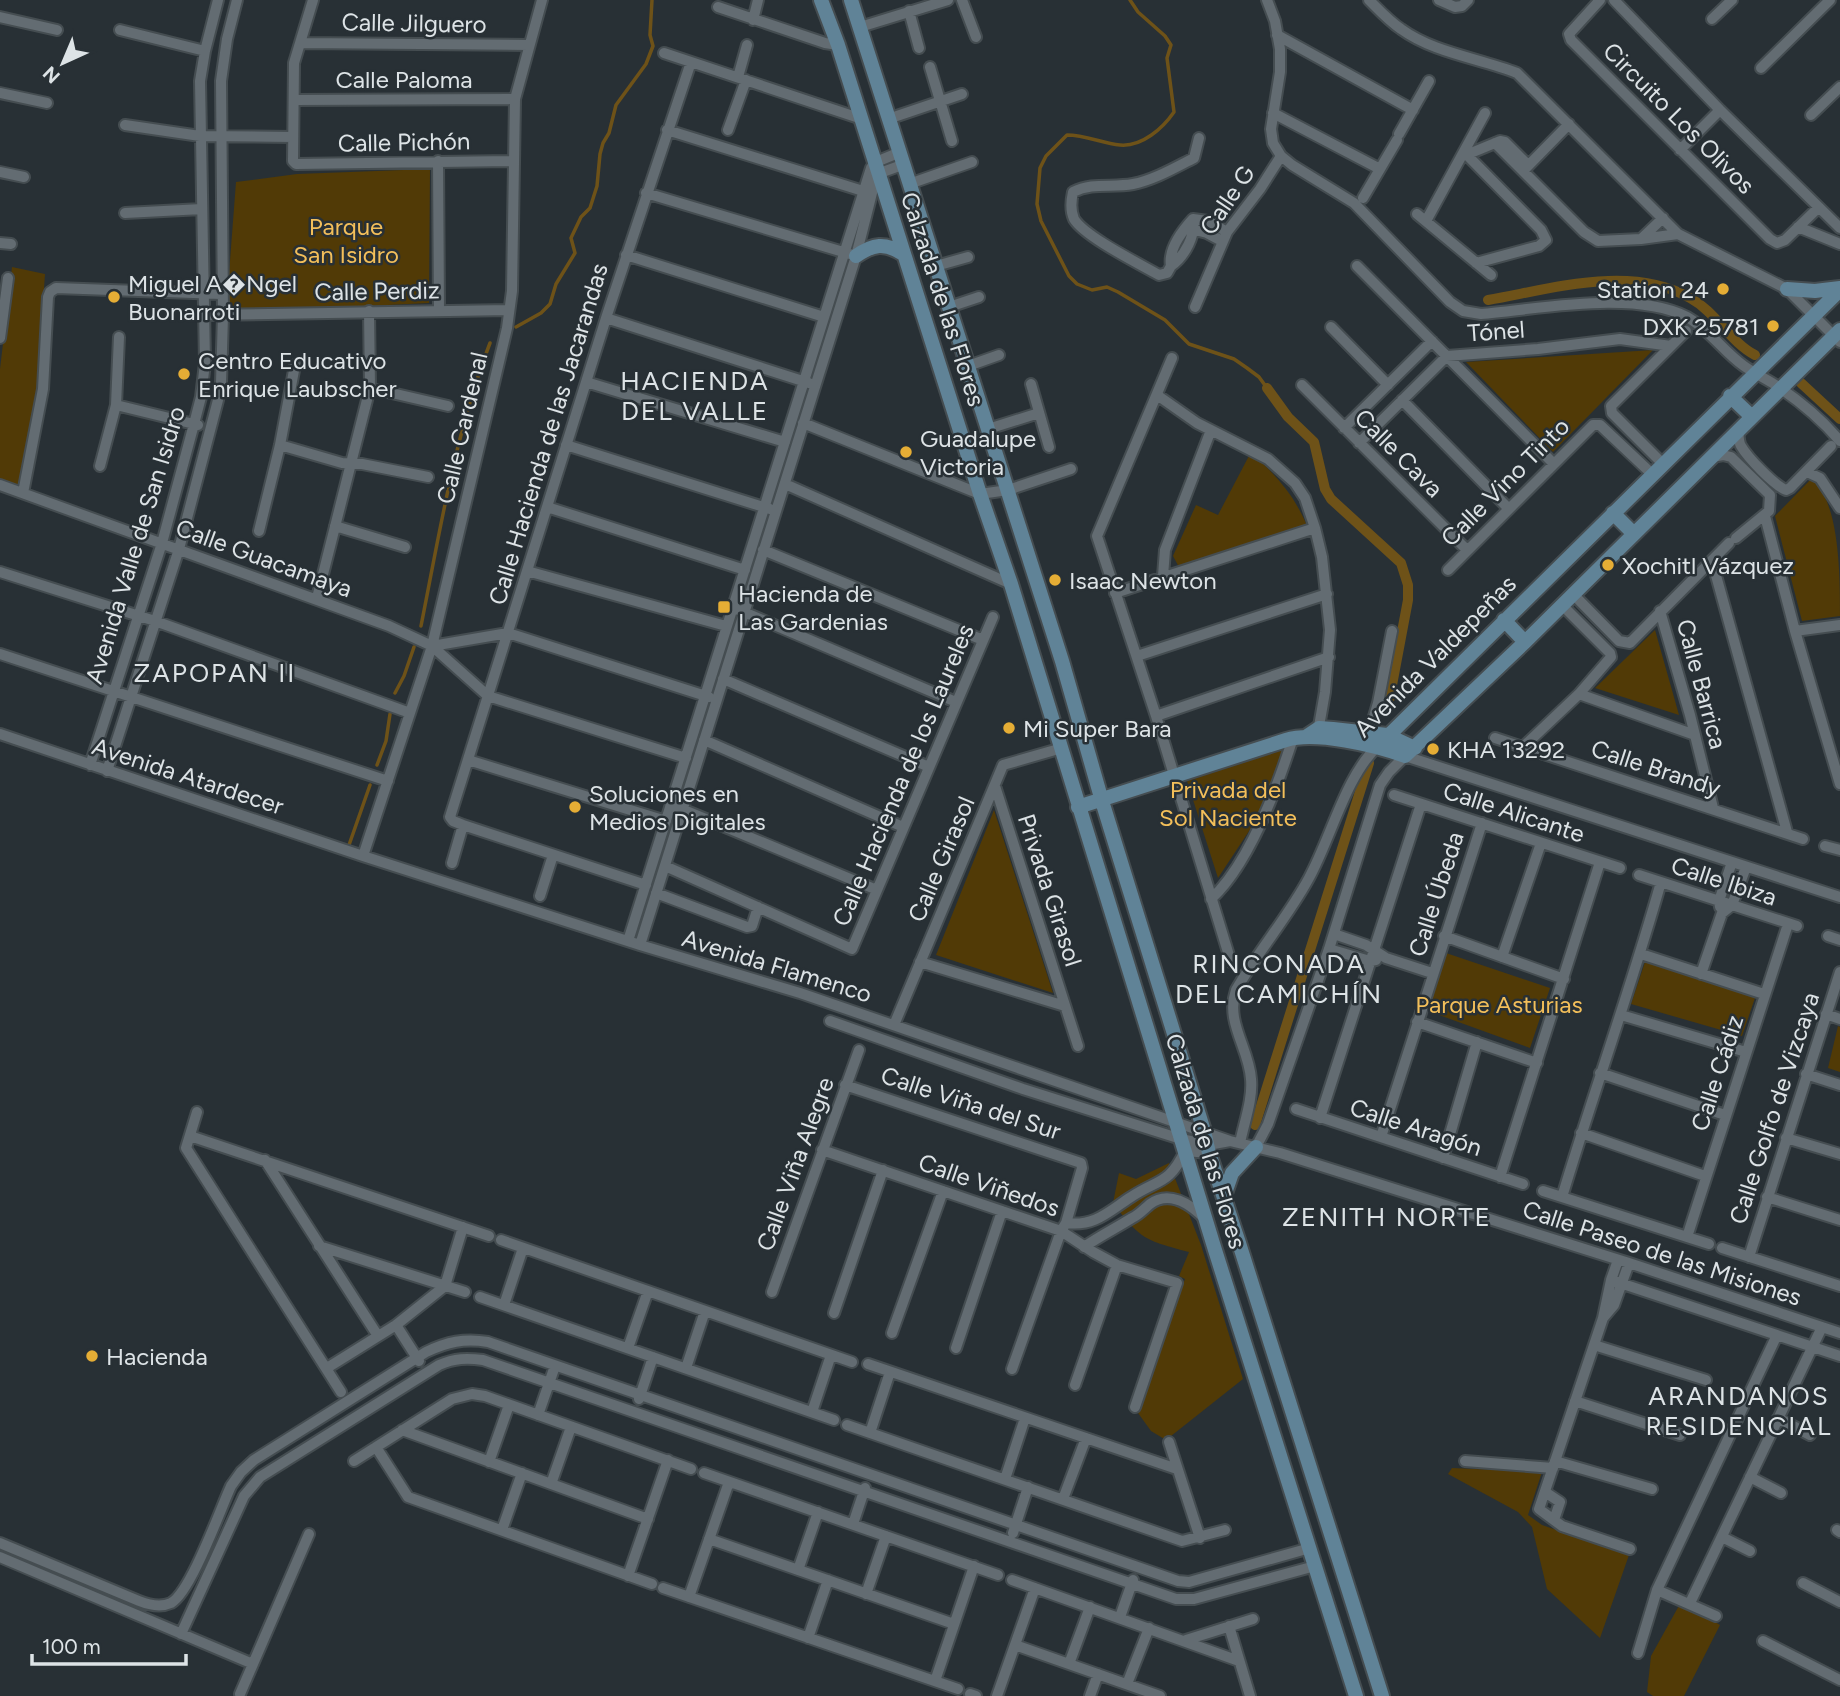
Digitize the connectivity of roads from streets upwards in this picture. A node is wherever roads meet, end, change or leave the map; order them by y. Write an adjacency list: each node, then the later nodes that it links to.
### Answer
1 (218, 0): 33 (street, Avenida Valle de San Isidro)
2 (237, 0): 59 (street, Avenida Valle de San Isidro)
3 (313, 0): 28 (street)
4 (542, 0): 29 (street, Calle Cardenal)
5 (758, 0): 22 (street)
6 (821, 0): 31 (street, Calzada de las Flores)
7 (851, 0): 23 (street, Calzada de las Flores)
8 (948, 0): 19 (street)
9 (962, 0): 27 (street)
10 (1267, 0): 26 (street)
11 (1369, 0): 54 (street)
12 (1439, 0): 13 (street)
13 (1468, 0)
14 (1600, 0): 63 (street, Circuito Los Olivos)
15 (1614, 0): 48 (street, Circuito Los Olivos)
16 (1732, 0): 21 (street)
17 (1830, 0): 37 (street)
18 (718, 7): 22 (street)
19 (909, 11): 23 (street); 32 (street)
20 (0, 17): 24 (street)
21 (1712, 19)
22 (753, 20): 31 (street)
23 (860, 27): 53 (street, Calzada de las Flores)
24 (57, 30)
25 (120, 30): 33 (street)
26 (1277, 35): 47 (street); 49 (street)
27 (976, 37)
28 (299, 43): 29 (street, Calle Jilguero); 44 (street)
29 (529, 45): 43 (street, Calle Cardenal)
30 (747, 45): 38 (street)
31 (838, 45): 52 (street, Calzada de las Flores)
32 (919, 48)
33 (205, 51): 58 (street, Avenida Valle de San Isidro)
34 (664, 53): 35 (street)
35 (691, 62): 38 (street); 56 (street, Calle Hacienda de las Jacarandas)
36 (930, 67): 45 (street)
37 (1761, 68)
38 (742, 79): 52 (street); 57 (street)
39 (1429, 81): 47 (street)
40 (1840, 87): 51 (street)
41 (0, 93): 46 (street)
42 (962, 94): 45 (street)
43 (515, 99): 44 (street, Calle Paloma); 68 (street, Calle Cardenal)
44 (293, 100): 60 (street)
45 (940, 101): 53 (street); 62 (street)
46 (47, 103)
47 (1413, 110): 72 (street)
48 (1720, 110): 63 (street); 79 (street, Circuito Los Olivos)
49 (1273, 113): 65 (street); 72 (street)
50 (1485, 113): 64 (street)
51 (1811, 115)
52 (862, 119): 70 (street, Calzada de las Flores)
53 (888, 119): 66 (street, Calzada de las Flores)
54 (1569, 124): 71 (street); 82 (street)
55 (125, 125): 58 (street)
56 (667, 130): 76 (street); 77 (street, Calle Hacienda de las Jacarandas)
57 (728, 130)
58 (200, 136): 59 (street); 80 (street, Avenida Valle de San Isidro)
59 (221, 137): 60 (street); 101 (street, Avenida Valle de San Isidro)
60 (293, 137): 67 (street, Calle Pichón)
61 (1199, 138): 86 (street)
62 (952, 141)
63 (1680, 150): 83 (street, Circuito Los Olivos)
64 (1465, 153): 71 (street); 93 (street); 93 (street)
65 (1281, 156): 86 (street, Calle G); 125 (street)
66 (900, 159): 70 (street); 75 (street, Calzada de las Flores)
67 (438, 161): 68 (street, Calle Pichón); 105 (street)
68 (513, 161): 106 (street, Calle Cardenal)
69 (972, 162): 75 (street)
70 (878, 168): 76 (street); 89 (street); 90 (street, Calzada de las Flores)
71 (1526, 168): 87 (street)
72 (1380, 169): 78 (street)
73 (0, 172): 74 (street)
74 (24, 177)
75 (909, 184): 95 (street, Calzada de las Flores)
76 (863, 191): 89 (street)
77 (646, 193): 89 (street); 91 (street, Calle Hacienda de las Jacarandas)
78 (1363, 198)
79 (1818, 208): 83 (street, Circuito Los Olivos); 84 (street, Circuito Los Olivos)
80 (202, 209): 81 (street); 100 (street, Avenida Valle de San Isidro)
81 (125, 213)
82 (1663, 218): 85 (street); 87 (street)
83 (1798, 227): 88 (street)
84 (1840, 228)
85 (1678, 234): 87 (street); 98 (street)
86 (1224, 237): 104 (street, Calle G)
87 (1640, 239)
88 (1839, 242)
89 (850, 254): 90 (street); 111 (street); 127 (street)
90 (903, 254): 170 (street, Calzada de las Flores)
91 (626, 255): 111 (street); 112 (street, Calle Hacienda de las Jacarandas)
92 (968, 257): 95 (street)
93 (1476, 264): 96 (street)
94 (1357, 266): 118 (street)
95 (936, 267): 103 (street, Calzada de las Flores)
96 (1491, 275)
97 (8, 278): 117 (street)
98 (1787, 289): 99 (street); 108 (street)
99 (1840, 289): 108 (street, Avenida Valdepeñas)
100 (204, 293): 101 (street); 109 (street, Avenida Valle de San Isidro); 169 (street)
101 (221, 294): 110 (street, Avenida Valle de San Isidro)
102 (979, 297): 103 (street)
103 (949, 307): 124 (street, Calzada de las Flores)
104 (1195, 307)
105 (439, 310): 106 (street, Calle Perdiz); 107 (street, Calle Perdiz)
106 (509, 310): 215 (street, Calle Cardenal)
107 (369, 311): 110 (street, Calle Perdiz); 132 (street)
108 (1814, 314): 115 (street); 125 (street, Avenida Valdepeñas)
109 (204, 315): 110 (street, Calle Perdiz); 141 (street, Avenida Valle de San Isidro)
110 (223, 315): 143 (street, Avenida Valle de San Isidro)
111 (824, 317): 127 (street)
112 (606, 318): 126 (street, Calle Hacienda de las Jacarandas); 127 (street)
113 (1331, 327): 130 (street)
114 (1686, 331): 119 (street)
115 (1838, 336): 131 (street, Avenida Valdepeñas)
116 (119, 337): 136 (street)
117 (0, 338)
118 (1432, 341): 121 (street); 130 (street, Tónel)
119 (1671, 346): 121 (street, Tónel); 149 (street)
120 (999, 355): 124 (street)
121 (1447, 356): 135 (street, Tónel); 158 (street)
122 (1172, 358): 133 (street)
123 (295, 365): 151 (street)
124 (968, 366): 144 (street, Calzada de las Flores)
125 (1755, 372): 131 (street); 134 (street, Avenida Valdepeñas)
126 (586, 382): 147 (street); 152 (street, Calle Hacienda de las Jacarandas)
127 (809, 383): 140 (street); 147 (street)
128 (1031, 384): 138 (street)
129 (1302, 385): 142 (street, Calle Cava)
130 (1388, 385): 142 (street, Tónel)
131 (1780, 387): 139 (street, Avenida Valdepeñas); 150 (street)
132 (370, 388): 137 (street); 157 (street)
133 (1157, 395): 146 (street); 193 (street)
134 (1730, 396): 139 (street); 159 (street, Avenida Valdepeñas)
135 (1402, 400): 148 (street, Tónel); 172 (street)
136 (116, 405): 141 (street); 160 (street)
137 (448, 406)
138 (1040, 413): 144 (street); 153 (street)
139 (1751, 416): 145 (street, Avenida Valdepeñas)
140 (803, 423): 166 (street); 170 (street)
141 (194, 424): 143 (street); 181 (street, Avenida Valle de San Isidro)
142 (1345, 428): 148 (street, Calle Cava)
143 (211, 429): 183 (street, Avenida Valle de San Isidro)
144 (988, 429): 168 (street, Calzada de las Flores)
145 (1738, 429): 155 (street, Avenida Valdepeñas); 156 (street)
146 (1211, 430): 178 (street); 191 (street)
147 (785, 442): 174 (street)
148 (1359, 443): 185 (street, Calle Cava)
149 (1643, 443): 154 (street); 159 (street)
150 (1836, 443): 163 (street)
151 (280, 445): 157 (street); 179 (street)
152 (566, 445): 171 (street, Calle Hacienda de las Jacarandas); 174 (street)
153 (1049, 447)
154 (1632, 454): 158 (street, Calle Vino Tinto); 164 (street)
155 (1712, 457): 162 (street); 180 (street, Avenida Valdepeñas)
156 (1753, 460): 162 (street); 163 (street)
157 (351, 463): 165 (street); 177 (street)
158 (1555, 464): 172 (street, Calle Vino Tinto)
159 (1663, 464): 164 (street, Avenida Valdepeñas)
160 (100, 466)
161 (1071, 469): 168 (street)
162 (1744, 469): 176 (street)
163 (1807, 472): 173 (street)
164 (1652, 474): 175 (street, Avenida Valdepeñas)
165 (428, 477)
166 (785, 484): 174 (street); 192 (street)
167 (0, 485): 169 (street, Calle Guacamaya)
168 (1008, 490): 170 (street); 197 (street, Calzada de las Flores)
169 (23, 493): 181 (street, Calle Guacamaya)
170 (980, 494): 192 (street, Calzada de las Flores)
171 (547, 508): 187 (street); 189 (street, Calle Hacienda de las Jacarandas)
172 (1508, 508): 185 (street, Calle Vino Tinto)
173 (1840, 508)
174 (770, 509): 184 (street); 187 (street)
175 (1613, 513): 180 (street); 205 (street, Avenida Valdepeñas)
176 (1765, 516): 186 (street); 211 (street)
177 (335, 527): 182 (street); 195 (street)
178 (1315, 528): 191 (street); 194 (street)
179 (259, 531)
180 (1634, 534): 196 (street, Avenida Valdepeñas)
181 (162, 543): 183 (street, Calle Guacamaya); 203 (street, Avenida Valle de San Isidro)
182 (405, 547)
183 (178, 549): 195 (street, Calle Guacamaya); 206 (street, Avenida Valle de San Isidro)
184 (763, 550): 201 (street); 213 (street)
185 (1467, 550): 188 (street, Calle Vino Tinto)
186 (1712, 561): 200 (street); 256 (street)
187 (745, 570): 199 (street)
188 (1448, 570)
189 (527, 571): 209 (street); 212 (street, Calle Hacienda de las Jacarandas)
190 (0, 572): 203 (street)
191 (1163, 576): 193 (street)
192 (1012, 584): 198 (street, Calzada de las Flores)
193 (1115, 593): 217 (street)
194 (1327, 594): 217 (street); 218 (street)
195 (317, 598): 215 (street, Calle Guacamaya)
196 (1568, 599): 202 (street); 207 (street); 214 (street, Avenida Valdepeñas)
197 (1043, 600): 198 (street); 247 (street, Calzada de las Flores)
198 (1018, 606): 234 (street, Calzada de las Flores)
199 (733, 608): 201 (street); 209 (street)
200 (1660, 611): 202 (street); 230 (street, Calle Barrica)
201 (745, 612): 219 (street); 225 (street)
202 (1591, 612): 207 (street)
203 (138, 615): 206 (street); 220 (street, Avenida Valle de San Isidro)
204 (993, 618): 213 (street, Calle Hacienda de los Laureles)
205 (1504, 620): 214 (street); 233 (street, Avenida Valdepeñas)
206 (155, 621): 222 (street, Avenida Valle de San Isidro); 226 (street)
207 (1580, 623): 221 (street)
208 (1840, 625): 211 (street)
209 (726, 626): 224 (street)
210 (1392, 631): 233 (street)
211 (1795, 631): 244 (street)
212 (508, 633): 215 (street); 223 (street, Calle Hacienda de las Jacarandas); 224 (street)
213 (983, 640): 225 (street, Calle Hacienda de los Laureles)
214 (1525, 642): 236 (street, Avenida Valdepeñas)
215 (432, 646): 223 (street, Calle Guacamaya); 226 (street, Calle Cardenal)
216 (0, 654): 220 (street)
217 (1137, 656): 227 (street)
218 (1329, 657): 227 (street); 229 (street)
219 (723, 679): 224 (street); 240 (street)
220 (114, 690): 222 (street); 239 (street, Avenida Valle de San Isidro)
221 (1579, 694): 230 (street); 235 (street)
222 (131, 696): 241 (street, Avenida Valle de San Isidro); 243 (street)
223 (488, 696): 237 (street); 238 (street, Calle Hacienda de las Jacarandas)
224 (711, 697): 232 (street); 237 (street)
225 (956, 702): 240 (street, Calle Hacienda de los Laureles)
226 (411, 713): 243 (street, Calle Cardenal)
227 (1156, 716): 242 (street)
228 (0, 734): 239 (street, Avenida Atardecer)
229 (1309, 735): 233 (street); 242 (street); 276 (street)
230 (1695, 735): 251 (street, Calle Barrica)
231 (1495, 738): 235 (street, Calle Brandy)
232 (704, 740): 249 (street); 255 (street)
233 (1374, 740): 236 (street); 328 (street, Avenida Valdepeñas)
234 (1062, 747): 245 (street, Calle Girasol); 250 (street, Calzada de las Flores)
235 (1522, 747): 251 (street, Calle Brandy)
236 (1410, 752): 264 (street); 282 (street, Avenida Valdepeñas)
237 (686, 758): 249 (street)
238 (468, 760): 252 (street); 254 (street, Calle Hacienda de las Jacarandas)
239 (90, 765): 241 (street, Avenida Atardecer)
240 (929, 766): 255 (street, Calle Hacienda de los Laureles)
241 (107, 771): 262 (street, Avenida Atardecer)
242 (1174, 776): 247 (street); 276 (street)
243 (388, 781): 262 (street, Calle Cardenal)
244 (1840, 784)
245 (995, 786): 294 (street, Calle Girasol); 301 (street, Privada Girasol)
246 (1394, 795): 248 (street, Calle Alicante)
247 (1102, 801): 250 (street); 329 (street, Calzada de las Flores)
248 (1421, 804): 253 (street, Calle Alicante); 288 (street)
249 (677, 807): 252 (street); 266 (street); 272 (street)
250 (1078, 807): 323 (street, Calzada de las Flores)
251 (1713, 808): 256 (street, Calle Brandy)
252 (666, 821): 271 (street)
253 (1482, 823): 258 (street, Calle Alicante); 283 (street, Calle Úbeda)
254 (463, 825): 261 (street); 265 (street)
255 (903, 827): 272 (street, Calle Hacienda de los Laureles)
256 (1787, 832): 257 (street, Calle Brandy)
257 (1804, 839)
258 (1541, 843): 263 (street, Calle Alicante); 291 (street)
259 (1825, 846): 260 (street)
260 (1840, 850)
261 (553, 855): 271 (street); 274 (street)
262 (363, 856): 286 (street, Avenida Flamenco)
263 (1600, 862): 268 (street, Calle Alicante); 299 (street)
264 (1732, 862): 267 (street); 277 (street)
265 (452, 863)
266 (665, 866): 273 (street); 279 (street)
267 (1746, 867): 275 (street); 278 (street)
268 (1620, 868)
269 (1639, 875): 270 (street, Calle Ibiza)
270 (1661, 882): 277 (street, Calle Ibiza); 290 (street)
271 (646, 885): 286 (street)
272 (877, 890): 279 (street, Calle Hacienda de los Laureles)
273 (656, 893): 279 (street); 287 (street)
274 (540, 896)
275 (1840, 897)
276 (1211, 900): 295 (street)
277 (1719, 901): 278 (street, Calle Ibiza); 280 (street)
278 (1732, 905): 280 (street); 281 (street, Calle Ibiza)
279 (758, 907)
280 (1722, 913): 298 (street)
281 (1792, 925): 300 (street, Calle Cádiz)
282 (1334, 934): 288 (street); 289 (street, Avenida Valdepeñas)
283 (1444, 936): 291 (street); 297 (street, Calle Úbeda)
284 (1828, 936): 285 (street)
285 (1840, 940)
286 (628, 941): 287 (street, Avenida Flamenco)
287 (640, 945): 307 (street, Avenida Flamenco)
288 (1374, 948): 292 (street); 293 (street)
289 (1329, 949): 293 (street); 331 (street, Avenida Valdepeñas)
290 (1641, 954): 298 (street); 302 (street)
291 (1502, 957): 299 (street)
292 (1386, 958): 293 (street); 297 (street)
293 (1370, 961): 322 (street)
294 (920, 962): 301 (street, Privada Girasol); 307 (street, Calle Girasol)
295 (1231, 962)
296 (1840, 972): 303 (street, Calle Golfo de Vizcaya)
297 (1432, 973): 306 (street, Calle Úbeda)
298 (1701, 974): 300 (street)
299 (1564, 979): 312 (street)
300 (1765, 994): 311 (street, Calle Cádiz)
301 (1065, 1006): 309 (street, Privada Girasol)
302 (1621, 1014): 311 (street); 314 (street)
303 (1826, 1014): 304 (street); 315 (street, Calle Golfo de Vizcaya)
304 (1840, 1019)
305 (830, 1021): 318 (street, Avenida Flamenco)
306 (1417, 1022): 308 (street); 326 (street, Calle Úbeda)
307 (894, 1025): 313 (street, Avenida Flamenco)
308 (1477, 1042): 312 (street); 334 (street)
309 (1078, 1046)
310 (859, 1050): 316 (street, Calle Viña Alegre)
311 (1746, 1052): 321 (street, Calle Cádiz)
312 (1537, 1063): 338 (street)
313 (1028, 1072): 318 (street); 323 (street, Avenida Flamenco)
314 (1600, 1073): 321 (street); 324 (street)
315 (1806, 1074): 317 (street); 327 (street, Calle Golfo de Vizcaya)
316 (845, 1085): 332 (street, Calle Viña Alegre); 352 (street, Calle Viña del Sur)
317 (1840, 1085)
318 (1023, 1089): 330 (street, Avenida Flamenco)
319 (1296, 1110): 322 (street, Calle Aragón)
320 (197, 1112): 325 (street)
321 (1725, 1115): 337 (street, Calle Cádiz)
322 (1321, 1118): 326 (street, Calle Aragón)
323 (1176, 1121): 329 (street, Avenida Flamenco); 330 (street, Calzada de las Flores)
324 (1581, 1133): 337 (street); 344 (street)
325 (190, 1136): 335 (street); 394 (street)
326 (1381, 1137): 334 (street, Calle Aragón)
327 (1786, 1138): 333 (street); 345 (street, Calle Golfo de Vizcaya)
328 (1235, 1142): 329 (street, Calle Paseo de las Misiones); 331 (street, Calle Paseo de las Misiones)
329 (1207, 1143): 330 (street, Avenida Flamenco); 343 (street, Calzada de las Flores)
330 (1183, 1145): 339 (street); 349 (street, Calzada de las Flores)
331 (1256, 1147): 343 (street); 365 (street, Calle Paseo de las Misiones)
332 (822, 1150): 336 (street, Calle Viñedos); 372 (street, Calle Viña Alegre)
333 (1840, 1154)
334 (1443, 1158): 338 (street, Calle Aragón)
335 (265, 1160): 351 (street); 359 (street)
336 (883, 1170): 341 (street, Calle Viñedos); 376 (street)
337 (1705, 1176): 354 (street, Calle Cádiz)
338 (1500, 1177): 340 (street, Calle Aragón)
339 (1168, 1178): 346 (street); 350 (street)
340 (1523, 1184)
341 (943, 1191): 347 (street, Calle Viñedos); 379 (street)
342 (1543, 1191): 344 (street)
343 (1224, 1196): 357 (street, Calzada de las Flores)
344 (1562, 1197): 354 (street)
345 (1767, 1197): 348 (street); 364 (street, Calle Golfo de Vizcaya)
346 (1173, 1199): 349 (street); 355 (street)
347 (1002, 1211): 352 (street, Calle Viñedos); 386 (street)
348 (1840, 1220)
349 (1206, 1221): 363 (street, Calzada de las Flores)
350 (1091, 1223): 352 (street); 355 (street)
351 (463, 1227): 353 (street); 368 (street)
352 (1064, 1227): 360 (street, Calle Viñedos); 396 (street)
353 (489, 1236)
354 (1687, 1237): 358 (street)
355 (1097, 1238): 360 (street)
356 (501, 1240): 361 (street)
357 (1239, 1243): 363 (street); 439 (street, Calzada de las Flores)
358 (1709, 1244)
359 (319, 1246): 368 (street); 382 (street)
360 (1084, 1247): 366 (street, Calle Viñedos)
361 (523, 1248): 370 (street); 374 (street)
362 (1723, 1248): 364 (street)
363 (1214, 1250): 444 (street, Calzada de las Flores)
364 (1749, 1257): 369 (street)
365 (1623, 1261): 367 (street); 378 (street, Calle Paseo de las Misiones)
366 (1117, 1265): 401 (street); 406 (street, Calle Viñedos)
367 (1616, 1282): 381 (street); 383 (street)
368 (445, 1286): 371 (street); 377 (street)
369 (1840, 1286)
370 (648, 1291): 375 (street); 385 (street)
371 (465, 1292)
372 (772, 1292)
373 (480, 1297): 374 (street)
374 (504, 1305): 385 (street)
375 (705, 1311): 387 (street); 395 (street)
376 (835, 1313)
377 (396, 1325): 382 (street); 390 (street)
378 (1822, 1327): 380 (street, Calle Paseo de las Misiones); 384 (street)
379 (892, 1333)
380 (1840, 1333)
381 (1777, 1335): 384 (street); 478 (street)
382 (378, 1336): 394 (street)
383 (1594, 1345): 399 (street); 404 (street)
384 (1813, 1346): 388 (street); 411 (street)
385 (628, 1348): 389 (street)
386 (956, 1348)
387 (831, 1354): 391 (street); 408 (street)
388 (1840, 1356)
389 (653, 1357): 395 (street); 403 (street)
390 (417, 1358): 393 (street); 398 (street); 413 (street)
391 (852, 1362)
392 (868, 1364): 397 (street)
393 (555, 1366): 400 (street); 403 (street)
394 (327, 1368): 402 (street)
395 (686, 1368): 408 (street)
396 (1012, 1369)
397 (890, 1372): 410 (street); 417 (street)
398 (426, 1373): 400 (street); 420 (street)
399 (1706, 1380)
400 (549, 1382): 407 (street); 409 (street)
401 (1075, 1385)
402 (341, 1392)
403 (640, 1395): 407 (street); 433 (street)
404 (1576, 1401): 418 (street); 428 (street)
405 (509, 1405): 409 (street); 416 (street); 427 (street)
406 (1135, 1407)
407 (634, 1412): 441 (street)
408 (812, 1412): 412 (street)
409 (538, 1415): 415 (street)
410 (1026, 1418): 421 (street); 435 (street)
411 (1779, 1418): 419 (street); 434 (street)
412 (834, 1420)
413 (315, 1422): 420 (street); 461 (street)
414 (847, 1425): 417 (street)
415 (571, 1427): 425 (street); 437 (street)
416 (401, 1430): 423 (street); 427 (street)
417 (870, 1433): 435 (street)
418 (1680, 1435)
419 (1810, 1435)
420 (324, 1436): 462 (street)
421 (1086, 1438): 430 (street); 445 (street)
422 (1168, 1441): 430 (street)
423 (376, 1447): 424 (street); 451 (street)
424 (354, 1461)
425 (668, 1461): 429 (street); 447 (street)
426 (1465, 1461): 428 (street)
427 (489, 1462): 432 (street)
428 (1554, 1464): 440 (street); 442 (street)
429 (691, 1469)
430 (1177, 1469): 456 (street)
431 (704, 1473): 436 (street)
432 (522, 1474): 437 (street); 451 (street)
433 (870, 1475): 441 (street); 450 (street)
434 (1750, 1477): 443 (street); 455 (street)
435 (1005, 1479): 438 (street)
436 (729, 1482): 446 (street); 457 (street)
437 (551, 1484): 447 (street)
438 (1028, 1487): 445 (street); 450 (street)
439 (1316, 1488): 444 (street); 491 (street, Calzada de las Flores)
440 (1652, 1489)
441 (864, 1491): 449 (street); 459 (street)
442 (1545, 1492): 448 (street); 448 (street)
443 (1781, 1493)
444 (1293, 1494): 458 (street, Calzada de las Flores)
445 (1063, 1499): 456 (street)
446 (818, 1513): 449 (street); 469 (street)
447 (648, 1519): 471 (street)
448 (1554, 1520): 463 (street)
449 (853, 1524): 454 (street)
450 (1015, 1526): 459 (street); 468 (street)
451 (502, 1530): 471 (street)
452 (1225, 1530): 456 (street)
453 (309, 1534): 500 (street)
454 (886, 1536): 466 (street); 479 (street)
455 (1722, 1537): 464 (street); 483 (street)
456 (1200, 1538)
457 (709, 1539): 469 (street); 480 (street)
458 (1308, 1541): 467 (street, Calzada de las Flores); 468 (street)
459 (1010, 1542): 475 (street)
460 (0, 1543): 477 (street)
461 (205, 1543): 462 (street); 477 (street)
462 (220, 1549): 492 (street)
463 (1630, 1549)
464 (1750, 1551)
465 (0, 1557): 481 (street)
466 (974, 1566): 470 (street); 488 (street)
467 (1315, 1566): 475 (street); 494 (street, Calzada de las Flores)
468 (1137, 1568): 475 (street)
469 (798, 1570): 472 (street)
470 (998, 1575)
471 (628, 1576): 480 (street)
472 (828, 1580): 479 (street); 493 (street)
473 (1012, 1580): 476 (street)
474 (1803, 1583): 482 (street)
475 (1131, 1584): 486 (street)
476 (1035, 1588): 484 (street); 497 (street)
477 (110, 1589): 481 (street)
478 (1657, 1590): 483 (street); 498 (street)
479 (866, 1594): 488 (street)
480 (689, 1597): 493 (street)
481 (105, 1601): 492 (street)
482 (1840, 1602)
483 (1690, 1603): 485 (street)
484 (1090, 1607): 486 (street); 501 (street)
485 (1716, 1616)
486 (1120, 1617): 490 (street)
487 (1253, 1619): 489 (street)
488 (954, 1624): 505 (street)
489 (1229, 1626): 495 (street); 499 (street)
490 (1149, 1628): 495 (street); 507 (street)
491 (1362, 1630): 494 (street); 502 (street, Calzada de las Flores)
492 (181, 1634): 500 (street)
493 (808, 1638): 505 (street)
494 (1338, 1638): 504 (street, Calzada de las Flores)
495 (1185, 1641): 499 (street)
496 (1762, 1641): 506 (street)
497 (1015, 1645): 501 (street); 510 (street)
498 (1638, 1653)
499 (1240, 1661): 513 (street)
500 (253, 1664): 509 (street)
501 (1069, 1664): 503 (street)
502 (1374, 1670): 504 (street); 515 (street, Calzada de las Flores)
503 (1098, 1674): 507 (street); 511 (street)
504 (1350, 1677): 514 (street, Calzada de las Flores)
505 (935, 1681): 508 (street)
506 (1840, 1681)
507 (1127, 1685): 512 (street)
508 (958, 1689)
509 (240, 1694)
510 (997, 1696)
511 (1090, 1696)
512 (1160, 1696)
513 (1250, 1696)
514 (1356, 1696)
515 (1382, 1696)

